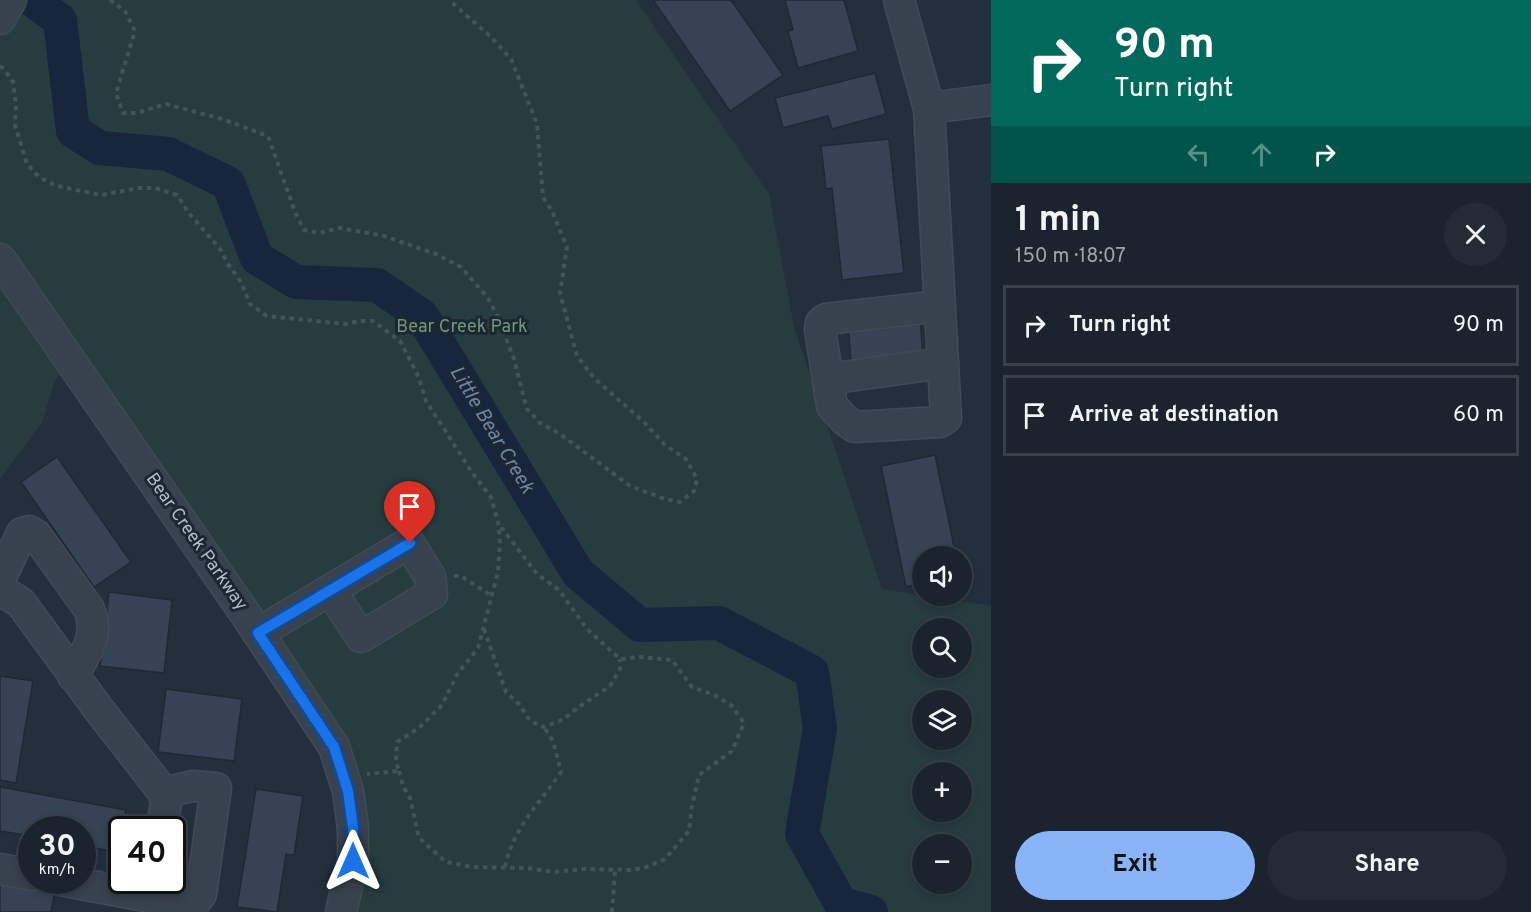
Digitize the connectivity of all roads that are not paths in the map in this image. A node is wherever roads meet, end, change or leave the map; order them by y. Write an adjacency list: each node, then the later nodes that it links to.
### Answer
1 (899, 0): 3 (street)
2 (991, 100): 3 (street)
3 (929, 108): 5 (street)
4 (0, 259): 11 (street, Bear Creek Parkway)
5 (940, 306): 6 (street); 7 (street)
6 (943, 363): 7 (street); 7 (street)
7 (828, 379)
8 (0, 579): 12 (street)
9 (331, 591): 9 (street); 11 (street)
10 (0, 593): 12 (street)
11 (258, 633): 19 (street, Bear Creek Parkway)
12 (73, 676): 13 (street)
13 (164, 793): 14 (street); 18 (street)
14 (164, 816)
15 (0, 869): 16 (street)
16 (18, 872)
17 (96, 887): 18 (street)
18 (148, 897)
19 (341, 912)

